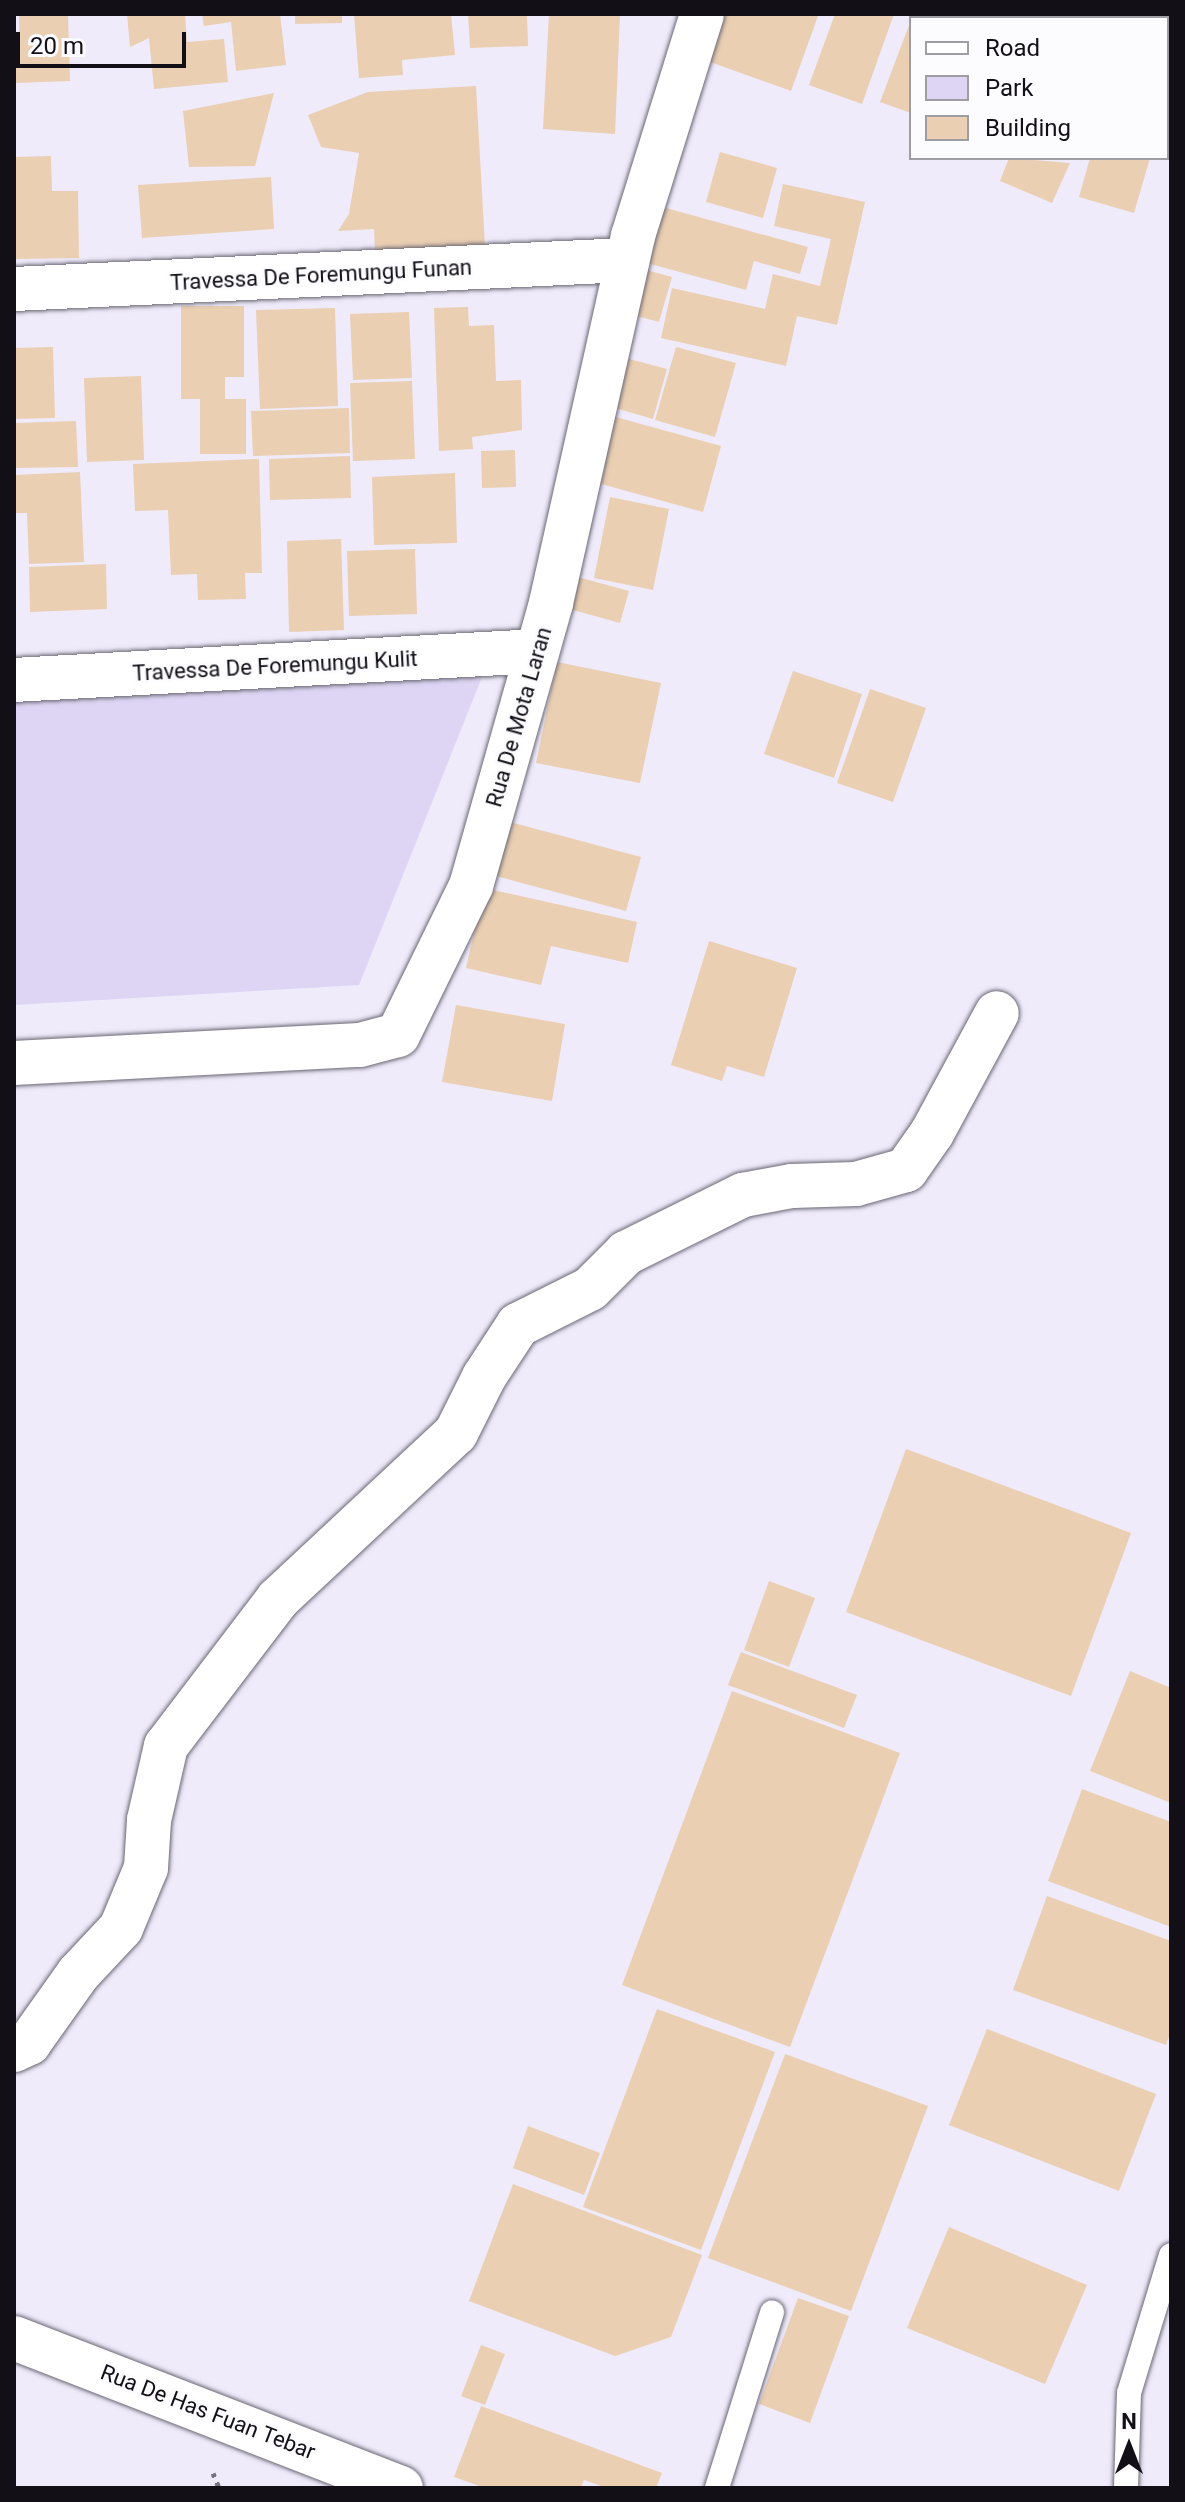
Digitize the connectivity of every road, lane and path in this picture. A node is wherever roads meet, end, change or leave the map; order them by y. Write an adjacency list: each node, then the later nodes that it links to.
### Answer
1 (702, 14): 2 (street, Rua De Mota Laran)
2 (627, 260): 3 (street, Travessa De Foremungu Funan); 4 (street, Rua De Mota Laran)
3 (14, 289)
4 (537, 651): 5 (street, Travessa De Foremungu Kulit); 7 (street, Rua De Mota Laran)
5 (14, 680)
6 (997, 1013): 8 (street)
7 (14, 1063)
8 (14, 2050)
9 (1171, 2255): 14 (lane)
10 (772, 2312): 13 (lane)
11 (14, 2338): 12 (street, Rua De Has Fuan Tebar)
12 (401, 2488)
13 (717, 2488)
14 (1126, 2488)

